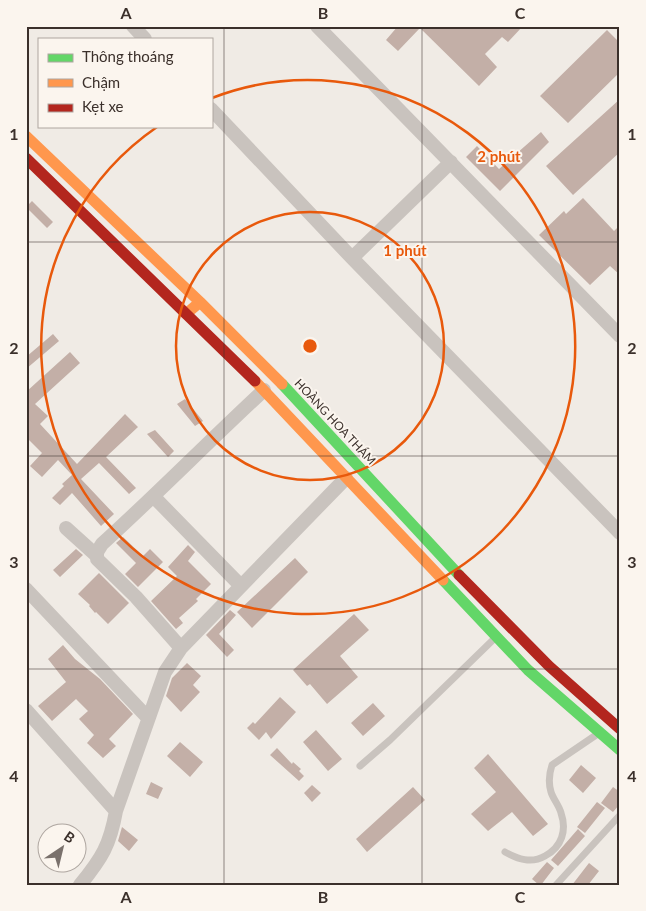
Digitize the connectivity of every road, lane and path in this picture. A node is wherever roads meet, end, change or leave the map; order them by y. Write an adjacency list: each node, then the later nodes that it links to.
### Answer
1 (133, 26): 3 (street)
2 (317, 26): 7 (street)
3 (144, 38)
4 (212, 110): 8 (street)
5 (26, 136): 9 (main road, HOÀNG HOA THÁM)
6 (26, 158): 10 (main road)
7 (451, 162): 8 (street); 11 (street)
8 (352, 258): 16 (street)
9 (200, 302): 10 (main road); 24 (main road, HOÀNG HOA THÁM)
10 (186, 314): 12 (main road)
11 (620, 336)
12 (264, 390): 13 (main road); 14 (street)
13 (346, 478): 18 (street); 20 (main road)
14 (154, 497): 17 (street); 18 (street)
15 (66, 528): 17 (street)
16 (620, 533)
17 (96, 556): 21 (street)
18 (240, 585): 21 (street)
19 (26, 588): 23 (street)
20 (496, 636): 25 (main road); 27 (lane)
21 (181, 648): 23 (street)
22 (26, 710): 28 (street)
23 (148, 718): 28 (street)
24 (620, 729)
25 (600, 732): 26 (main road); 30 (lane)
26 (620, 750)
27 (360, 766)
28 (116, 811): 31 (street)
29 (620, 815): 32 (lane)
30 (505, 852)
31 (80, 885)
32 (556, 885)

